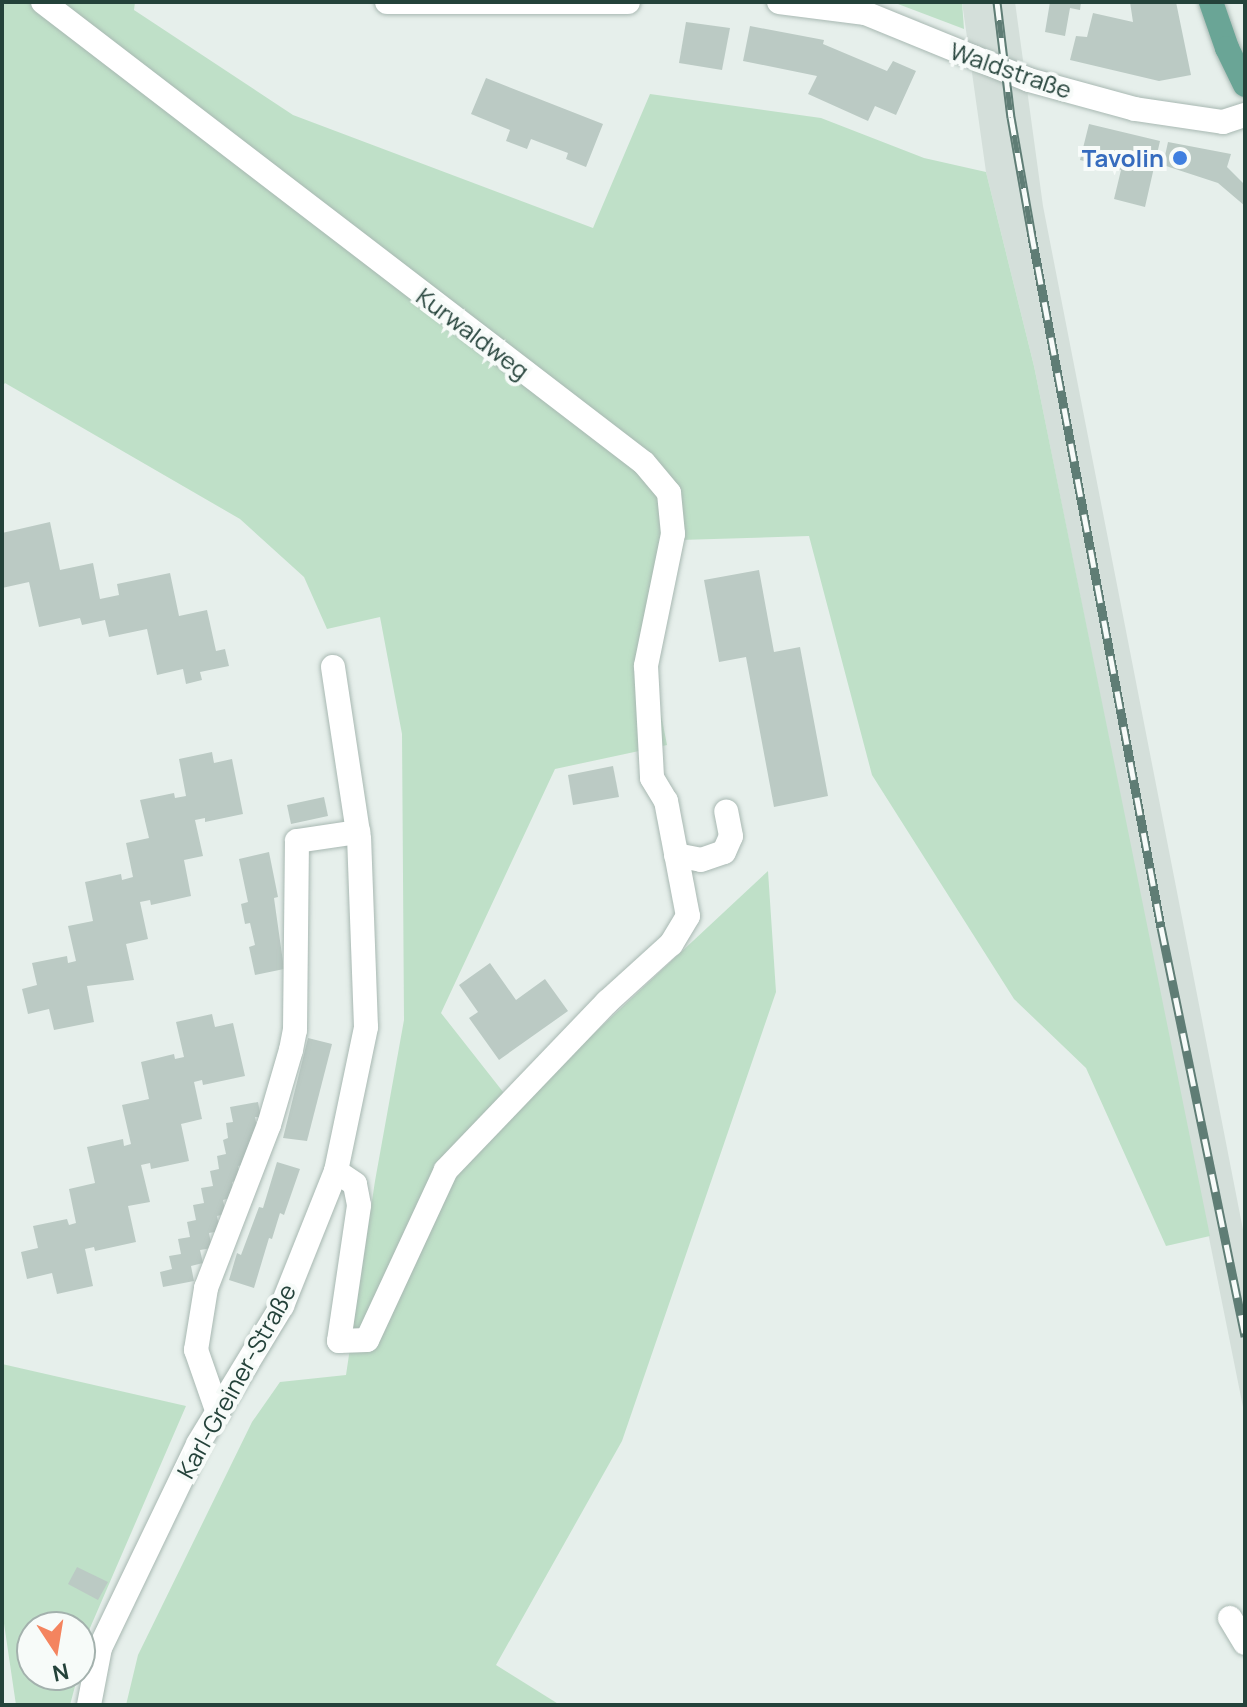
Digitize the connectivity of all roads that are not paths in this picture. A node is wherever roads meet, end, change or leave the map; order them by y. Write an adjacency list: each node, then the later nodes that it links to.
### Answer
1 (43, 2): 12 (street, Kurwaldweg)
2 (387, 2): 3 (street)
3 (628, 2)
4 (779, 2): 6 (street, Waldstraße)
5 (1211, 2): 7 (main road)
6 (808, 4): 8 (street, Waldstraße)
7 (1245, 85)
8 (1245, 115)
9 (333, 667): 11 (street, Karl-Greiner-Straße)
10 (726, 811): 12 (street)
11 (358, 832): 13 (street, Karl-Greiner-Straße); 14 (street)
12 (676, 855): 13 (street)
13 (336, 1171): 14 (street, Karl-Greiner-Straße)
14 (218, 1413): 17 (street, Karl-Greiner-Straße)
15 (1230, 1618): 16 (street)
16 (1245, 1643)
17 (89, 1705)

